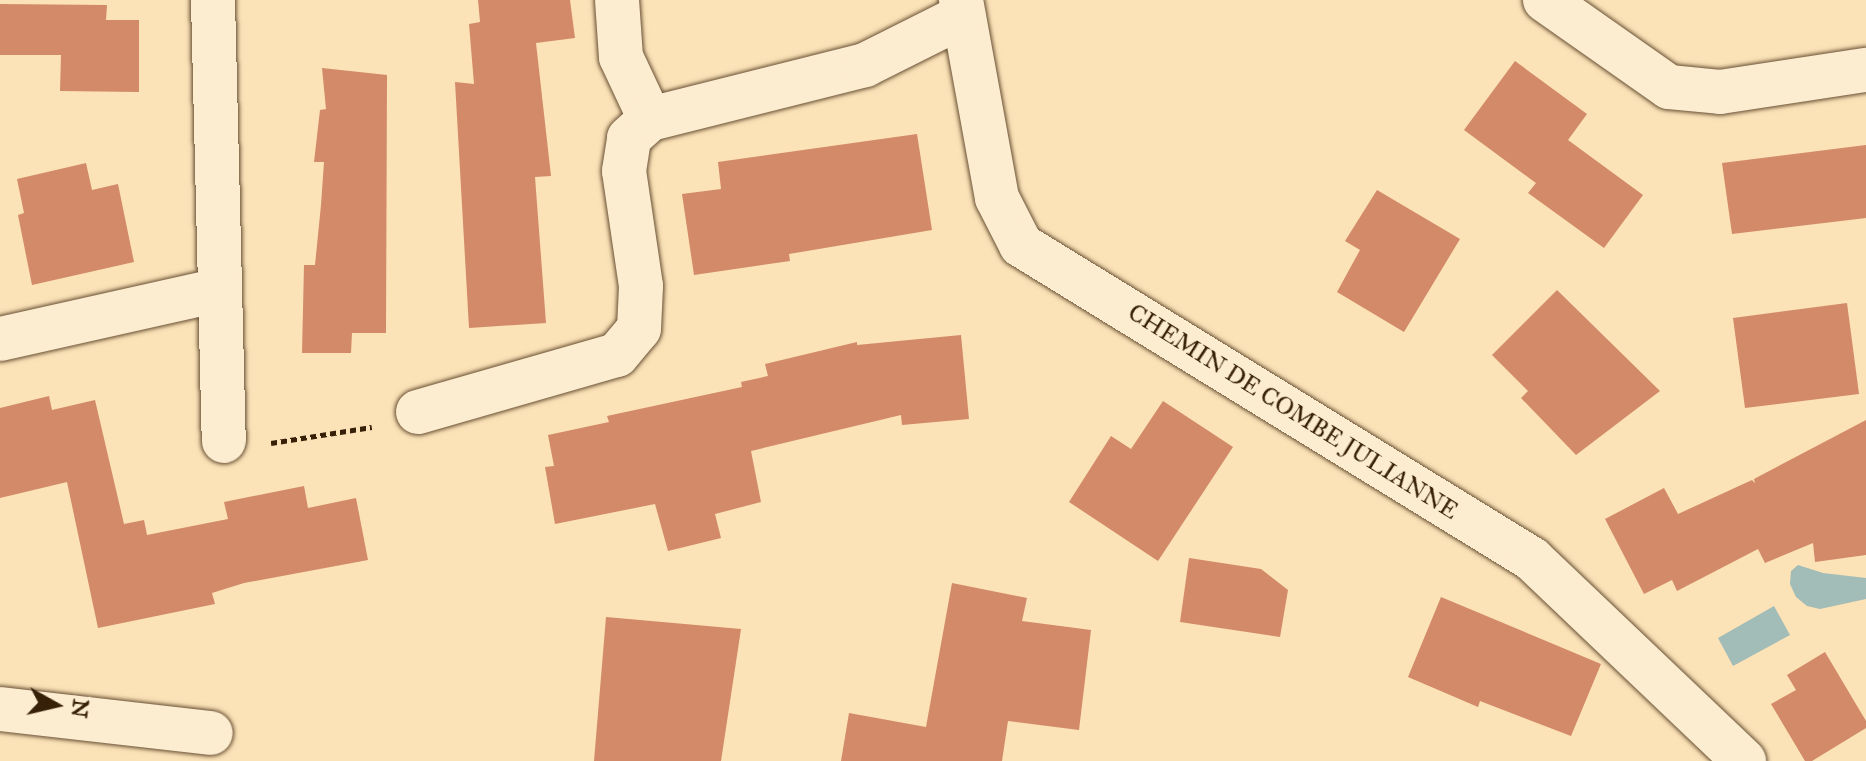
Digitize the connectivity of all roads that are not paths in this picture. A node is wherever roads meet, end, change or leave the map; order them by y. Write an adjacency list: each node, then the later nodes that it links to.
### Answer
1 (213, 0): 7 (street)
2 (617, 0): 6 (street)
3 (1545, 0): 5 (street)
4 (962, 8): 6 (street); 13 (street, CHEMIN DE COMBE JULIANNE)
5 (1866, 70)
6 (650, 119): 9 (street)
7 (220, 290): 8 (street); 10 (street)
8 (0, 339)
9 (418, 412)
10 (224, 441)
11 (0, 709): 12 (street)
12 (211, 733)
13 (1744, 761)

